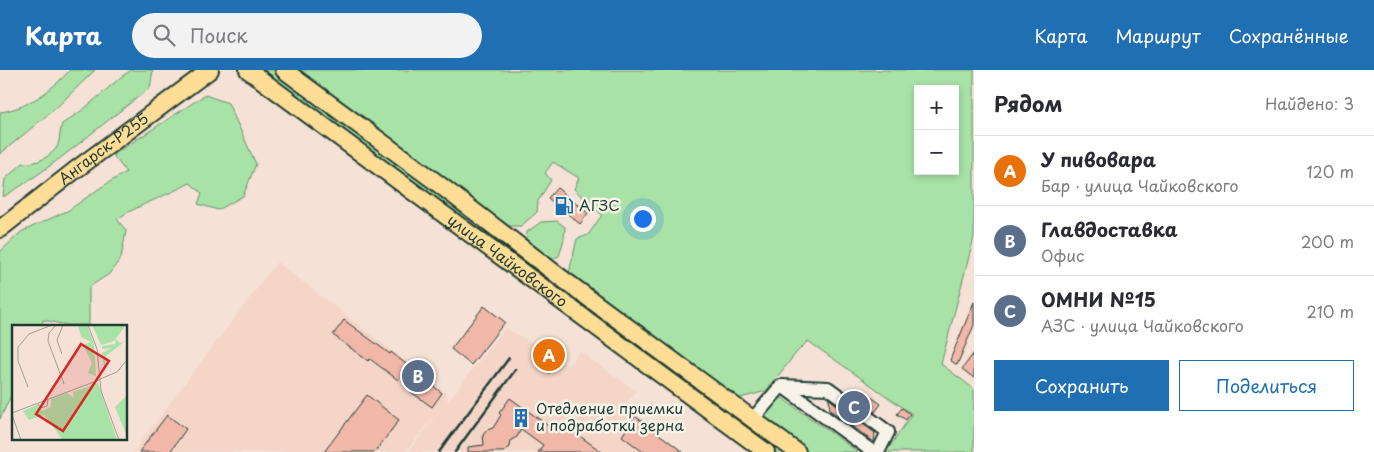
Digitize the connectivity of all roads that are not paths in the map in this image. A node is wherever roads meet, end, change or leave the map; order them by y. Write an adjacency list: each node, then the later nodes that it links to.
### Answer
1 (210, 70): 5 (main road, Ангарск-Р255)
2 (248, 70): 6 (main road, улица Чайковского)
3 (284, 70): 4 (main road, улица Чайковского)
4 (481, 216): 6 (lane); 8 (main road, улица Чайковского)
5 (0, 229)
6 (469, 233): 9 (main road, улица Чайковского)
7 (781, 386): 8 (lane); 11 (lane); 12 (lane)
8 (753, 418): 10 (main road, улица Чайковского)
9 (766, 452)
10 (798, 452)
11 (874, 452)
12 (878, 452)

